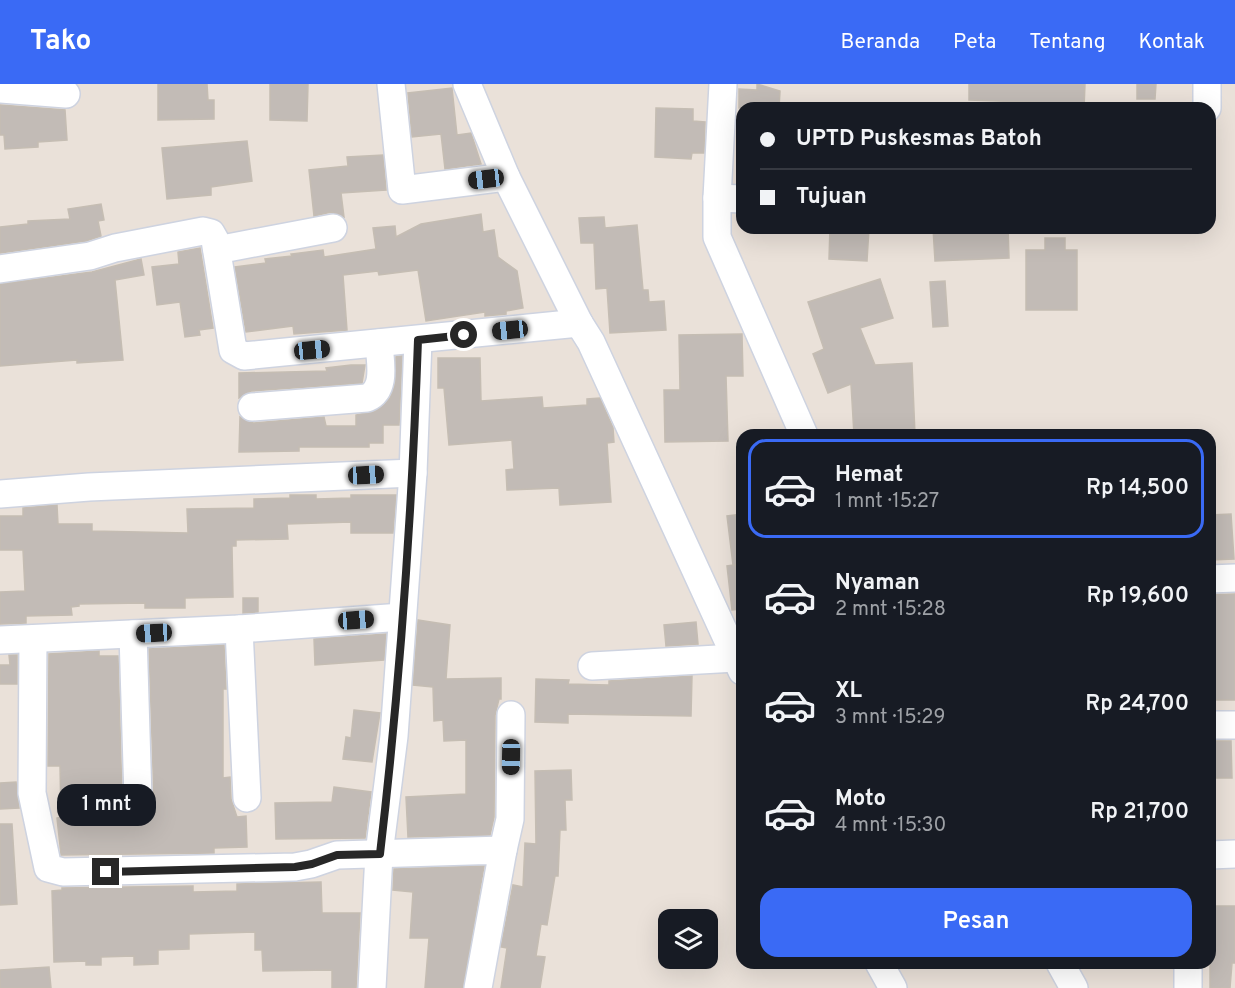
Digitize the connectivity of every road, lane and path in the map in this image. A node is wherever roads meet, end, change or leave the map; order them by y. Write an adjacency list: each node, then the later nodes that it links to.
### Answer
1 (391, 84): 8 (street)
2 (467, 84): 8 (street)
3 (723, 84): 9 (street)
4 (1207, 84): 7 (street)
5 (0, 89): 6 (street)
6 (66, 94)
7 (1207, 102)
8 (506, 177): 13 (street)
9 (730, 199): 17 (street)
10 (333, 228): 11 (street)
11 (217, 250): 12 (street); 15 (street)
12 (0, 269)
13 (579, 322): 14 (street); 27 (street)
14 (418, 340): 15 (street); 18 (street)
15 (380, 343): 16 (street)
16 (252, 407)
17 (801, 429)
18 (413, 473): 19 (street); 22 (street)
19 (0, 494)
20 (1235, 578): 21 (street)
21 (1216, 579)
22 (402, 616): 23 (street); 36 (street)
23 (239, 629): 24 (street); 33 (street)
24 (133, 634): 25 (street); 34 (street)
25 (33, 639): 26 (street); 36 (street)
26 (0, 640)
27 (736, 655)
28 (736, 664): 29 (street)
29 (591, 666)
30 (511, 715): 35 (street)
31 (1216, 725): 32 (street)
32 (1235, 725)
33 (247, 798)
34 (138, 799)
35 (503, 850): 36 (street); 43 (street)
36 (380, 854): 42 (street)
37 (1235, 854): 38 (street)
38 (1216, 855)
39 (882, 969): 44 (street)
40 (1063, 969): 45 (street)
41 (1188, 969): 46 (street)
42 (372, 988)
43 (478, 988)
44 (893, 988)
45 (1074, 988)
46 (1188, 988)

